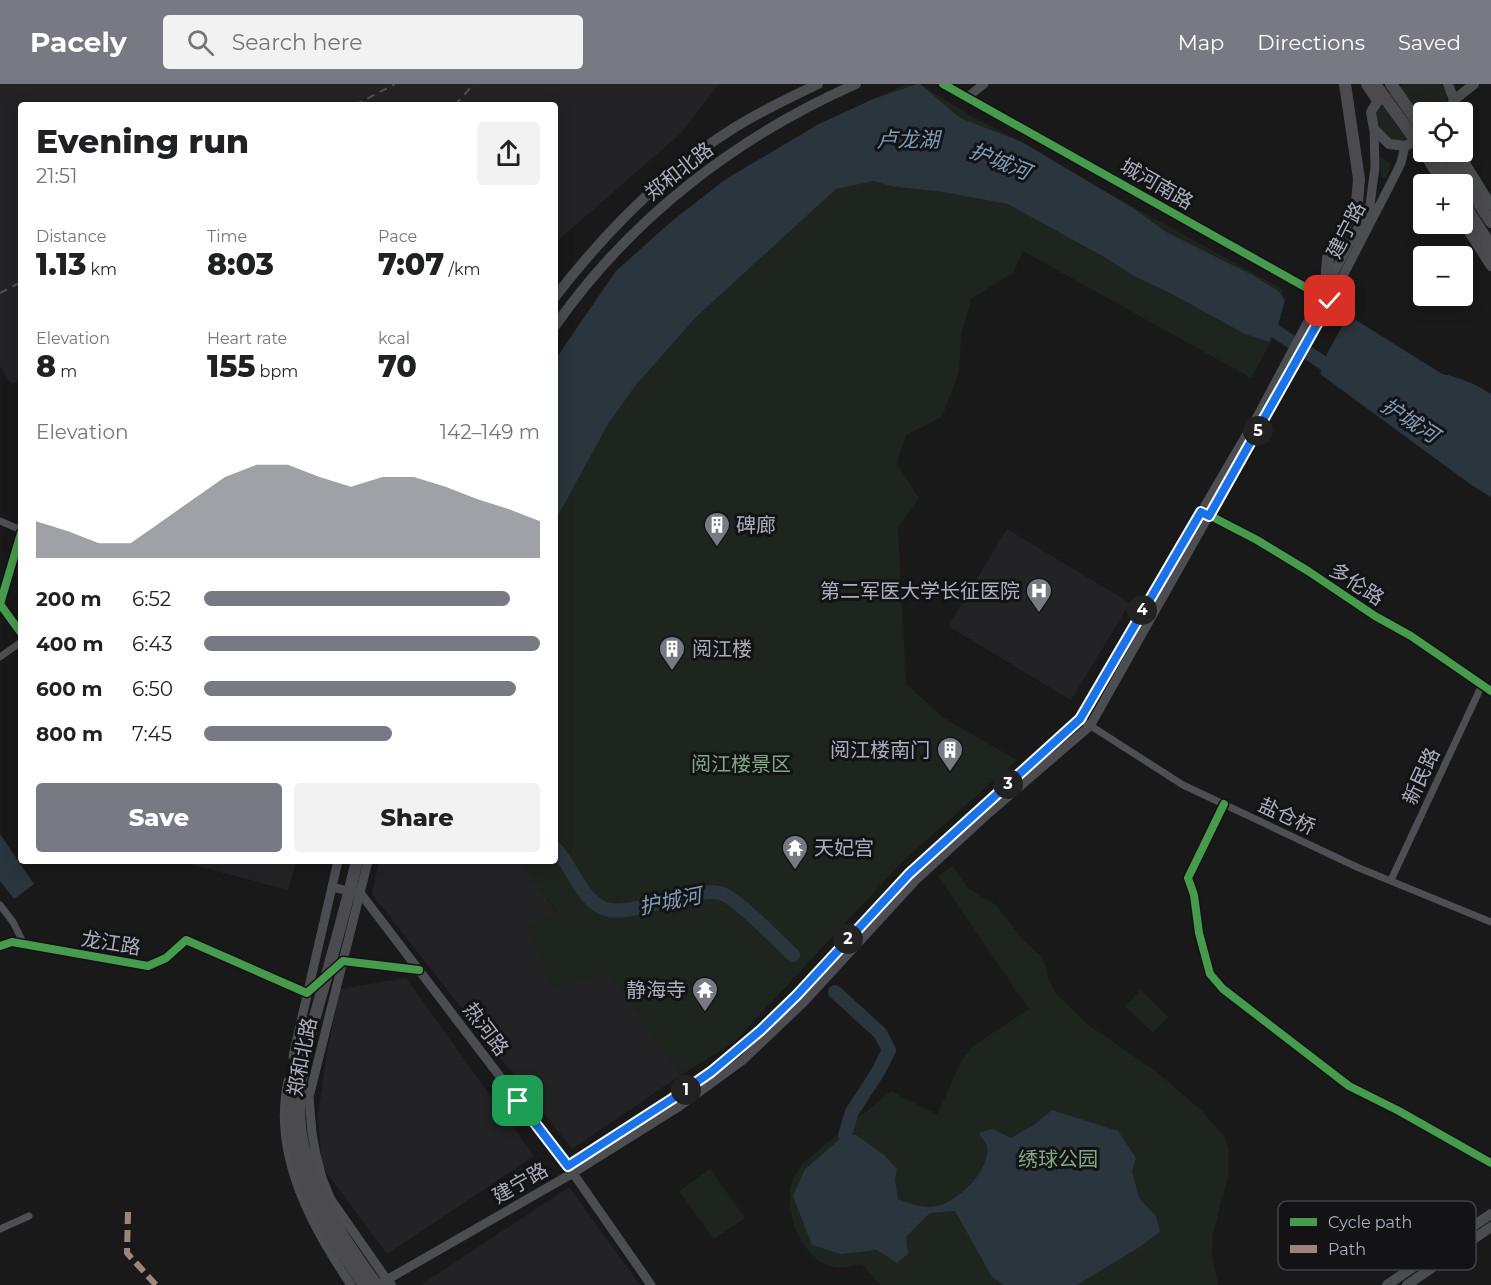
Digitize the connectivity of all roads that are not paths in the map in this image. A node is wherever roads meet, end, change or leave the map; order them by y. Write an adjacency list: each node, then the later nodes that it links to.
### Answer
1 (818, 84): 34 (main road, 郑和北路)
2 (856, 84): 37 (main road, 郑和北路)
3 (943, 84): 12 (main road, 城河南路)
4 (984, 84): 12 (main road)
5 (1345, 84): 35 (highway)
6 (1367, 84): 13 (highway)
7 (1375, 84): 23 (highway, bridge)
8 (1383, 84): 18 (highway)
9 (1394, 84): 13 (main road); 15 (highway, bridge); 16 (highway, bridge)
10 (1448, 84): 14 (main road)
11 (1474, 84): 14 (main road)
12 (966, 98): 35 (main road, 城河南路)
13 (1378, 100): 17 (main road)
14 (1454, 100)
15 (1413, 106)
16 (1413, 114)
17 (1374, 129): 19 (main road); 35 (main road, 建宁路)
18 (1413, 135)
19 (1413, 142)
20 (1413, 147): 36 (main road, 建宁路)
21 (1452, 162): 27 (highway)
22 (1464, 162): 24 (main road)
23 (1436, 174)
24 (1491, 206)
25 (1473, 207): 30 (highway)
26 (1473, 218): 31 (highway)
27 (1491, 222)
28 (1473, 231): 32 (highway)
29 (1470, 234): 33 (main road)
30 (1491, 235)
31 (1491, 246)
32 (1491, 258)
33 (1491, 266)
34 (558, 293)
35 (1321, 295): 36 (main road, 城河南路); 38 (main road, 建宁路)
36 (1330, 301): 38 (main road, 建宁路)
37 (558, 322)
38 (1291, 364): 39 (main road, 建宁路)
39 (1205, 514): 46 (street, 多伦路); 48 (main road, 建宁路); 49 (main road, 建宁路)
40 (0, 521): 41 (street)
41 (18, 530)
42 (18, 542): 43 (street)
43 (18, 629)
44 (18, 644): 45 (street)
45 (0, 657)
46 (1482, 685): 47 (street, 多伦路); 55 (street, 新民路)
47 (1491, 691)
48 (1080, 719): 49 (street, 盐仓桥); 66 (main road, 建宁路)
49 (1090, 726): 50 (street, 盐仓桥); 66 (main road, 建宁路)
50 (1224, 804): 55 (street, 盐仓桥); 65 (street)
51 (337, 864): 56 (main road, 郑和北路)
52 (348, 864): 77 (highway, bridge)
53 (356, 864): 75 (highway, bridge)
54 (367, 864): 57 (main road, 郑和北路)
55 (1391, 880): 59 (street, 盐仓桥)
56 (333, 887): 57 (main road); 64 (main road, 郑和北路)
57 (360, 894): 62 (main road, 郑和北路); 63 (main road, 热河路)
58 (0, 905): 60 (street)
59 (1491, 922)
60 (24, 944): 61 (main road, 龙江路); 64 (main road, 龙江路)
61 (0, 946)
62 (343, 961): 63 (street); 64 (street); 75 (main road, 郑和北路)
63 (419, 970): 66 (main road, 热河路)
64 (307, 993): 76 (main road, 郑和北路)
65 (1491, 1162)
66 (570, 1169): 75 (main road, 建宁路); 78 (main road, 热河路)
67 (1491, 1214): 69 (main road)
68 (29, 1216): 71 (street)
69 (1476, 1224)
70 (1491, 1227): 72 (main road)
71 (0, 1229)
72 (1476, 1237)
73 (1409, 1270): 79 (main road)
74 (1429, 1270): 80 (main road)
75 (383, 1284)
76 (351, 1285)
77 (364, 1285)
78 (651, 1285)
79 (1387, 1285)
80 (1407, 1285)

